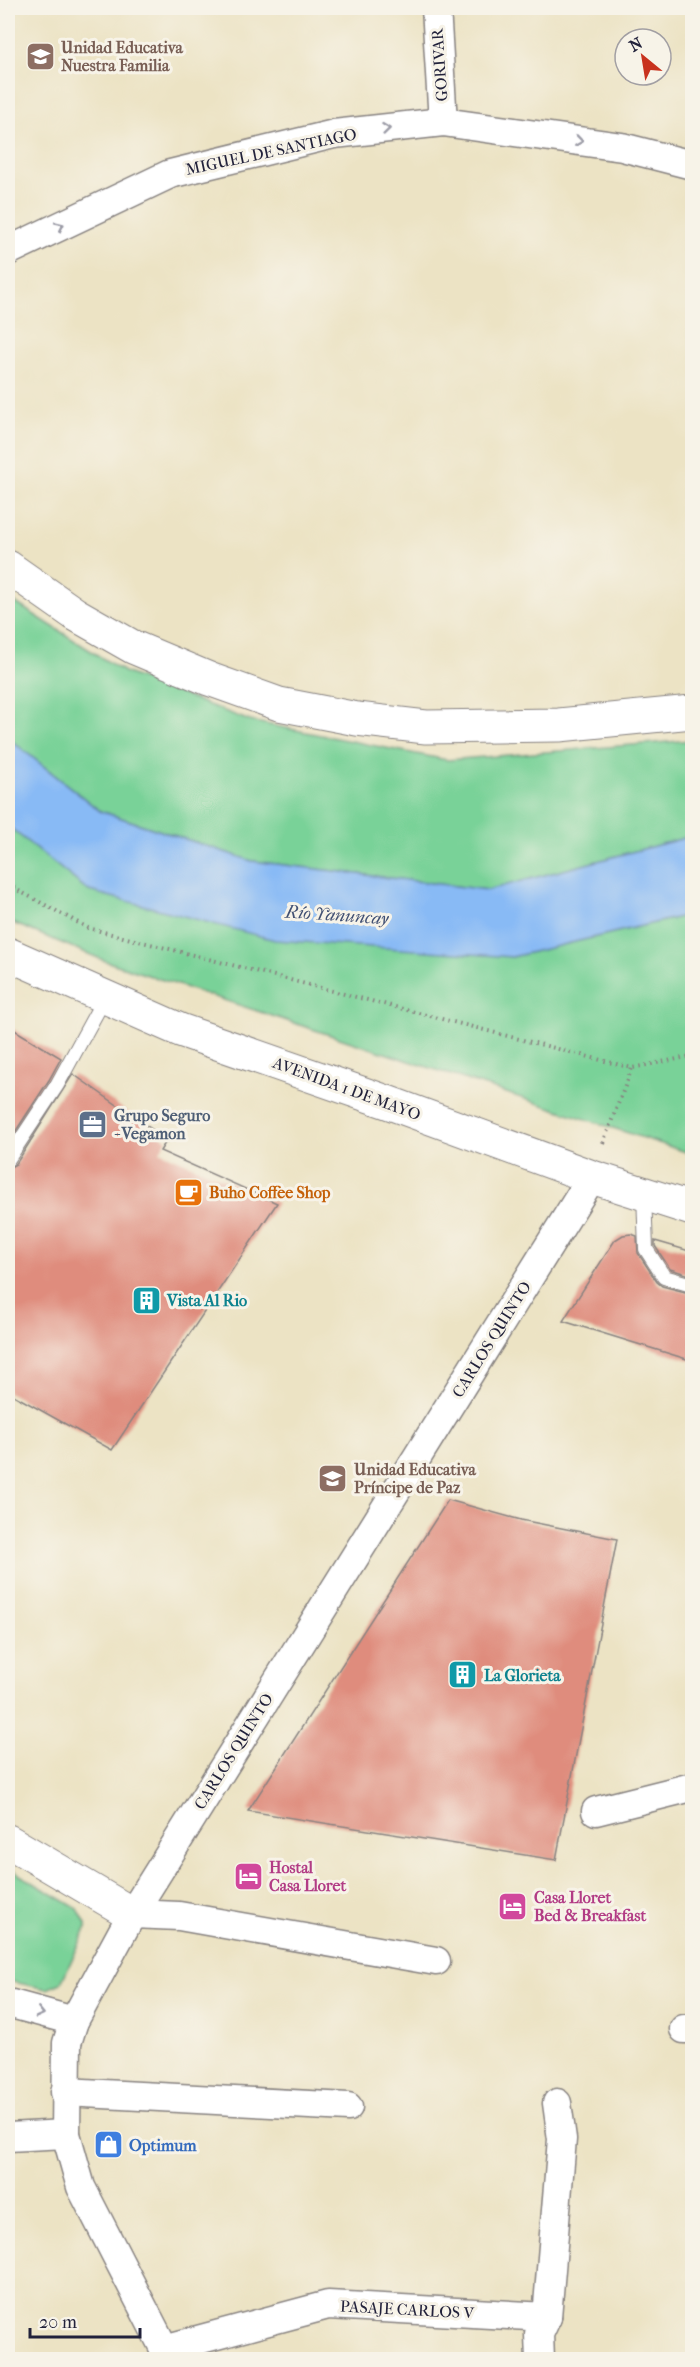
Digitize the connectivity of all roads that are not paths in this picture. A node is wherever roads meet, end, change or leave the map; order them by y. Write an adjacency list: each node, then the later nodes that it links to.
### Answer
1 (436, 8): 2 (street, GORIVAR)
2 (443, 122): 3 (street, MIGUEL DE SANTIAGO, one-way to 3); 4 (street, MIGUEL DE SANTIAGO, one-way to 2)
3 (693, 165)
4 (8, 251)
5 (8, 567): 6 (street)
6 (693, 712)
7 (8, 954): 8 (street, AVENIDA 1 DE MAYO)
8 (105, 997): 9 (lane); 10 (street, AVENIDA 1 DE MAYO)
9 (8, 1159)
10 (592, 1177): 11 (street, AVENIDA 1 DE MAYO); 17 (street, CARLOS QUINTO)
11 (644, 1194): 12 (street, AVENIDA 1 DE MAYO); 13 (lane)
12 (693, 1209)
13 (693, 1285)
14 (693, 1787): 15 (street)
15 (596, 1811)
16 (8, 1841): 17 (street)
17 (132, 1914): 18 (street); 20 (street, CARLOS QUINTO)
18 (436, 1961)
19 (8, 2003): 20 (street, one-way to 20)
20 (74, 2021): 21 (street, CARLOS QUINTO)
21 (65, 2092): 23 (street); 24 (street, CARLOS QUINTO)
22 (556, 2103): 26 (street)
23 (348, 2108)
24 (66, 2134): 25 (street); 27 (street, CARLOS QUINTO)
25 (8, 2137)
26 (548, 2317): 27 (street, PASAJE CARLOS V); 28 (street)
27 (167, 2354)
28 (540, 2360)

